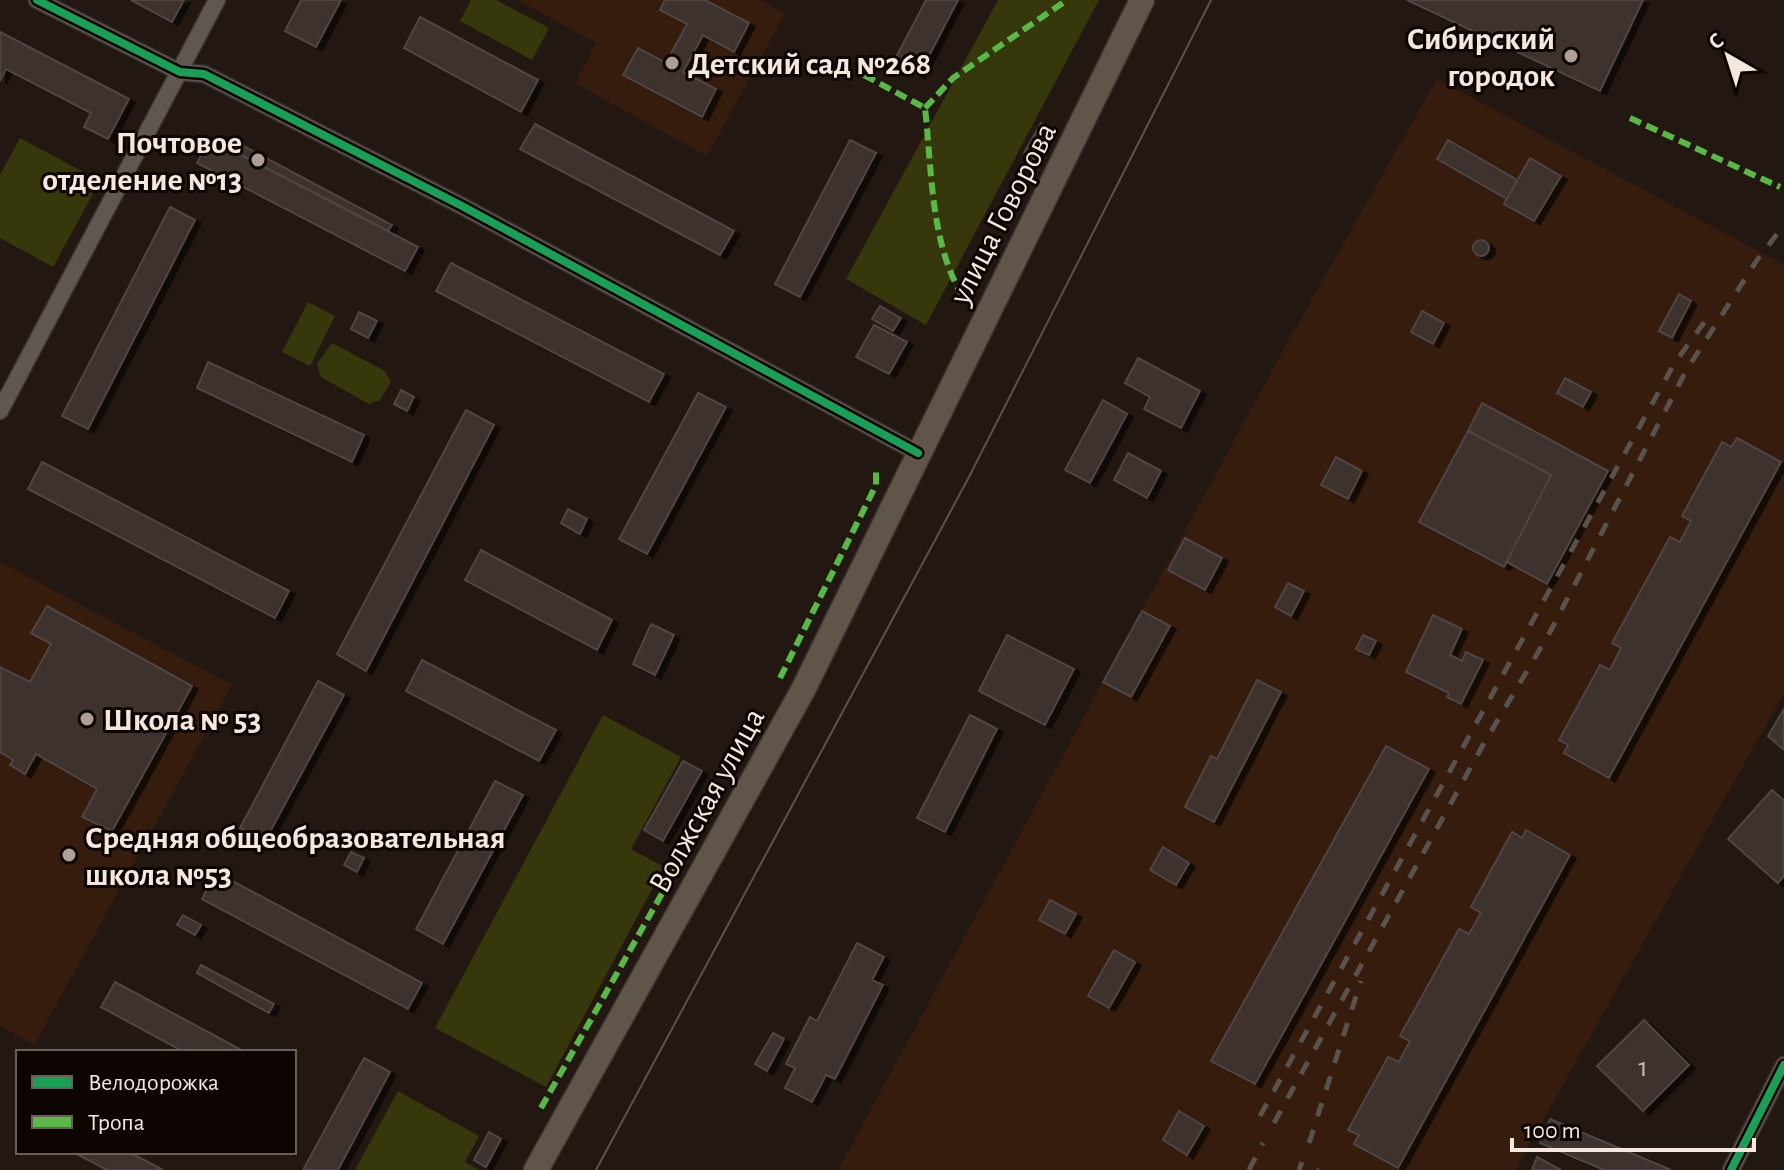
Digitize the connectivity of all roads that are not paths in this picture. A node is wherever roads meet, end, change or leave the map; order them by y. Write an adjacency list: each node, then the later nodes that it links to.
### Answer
1 (37, 0): 4 (street)
2 (217, 0): 4 (street)
3 (1142, 0): 6 (main road, улица Говорова)
4 (180, 72): 5 (street); 6 (street)
5 (0, 411)
6 (918, 453): 8 (main road, Волжская улица)
7 (1784, 1065): 9 (street)
8 (536, 1170)
9 (1731, 1170)

